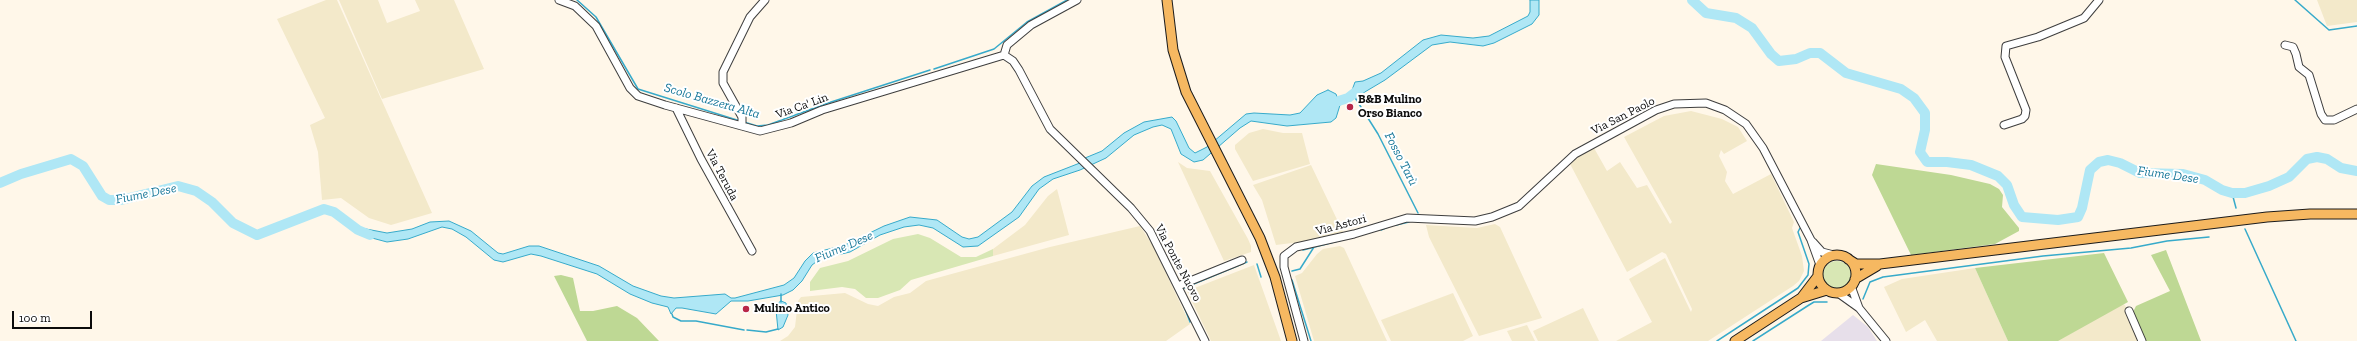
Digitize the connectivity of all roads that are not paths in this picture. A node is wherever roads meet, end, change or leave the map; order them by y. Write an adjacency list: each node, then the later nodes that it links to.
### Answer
1 (558, 0): 8 (street, Via Ca' Lin)
2 (765, 0): 10 (street)
3 (1077, 0): 7 (street)
4 (1166, 0): 30 (main road)
5 (2099, 0): 11 (street)
6 (2285, 45): 9 (street)
7 (1004, 55): 10 (street, Via Ca' Lin); 23 (street, Via Ponte Nuovo)
8 (676, 108): 10 (street, Via Ca' Lin); 15 (street, Via Teruda)
9 (2357, 109)
10 (742, 123)
11 (2004, 125)
12 (2357, 214): 19 (main road)
13 (1492, 217): 14 (street, Via San Paolo); 31 (street, Via Astori)
14 (1811, 240): 16 (street, Via San Paolo); 20 (street, Via San Paolo)
15 (752, 251)
16 (1834, 255): 17 (main road); 20 (main road)
17 (1848, 259): 19 (main road); 22 (main road)
18 (1242, 260): 23 (street)
19 (1880, 264): 22 (main road)
20 (1820, 265): 21 (main road)
21 (1818, 276): 24 (main road); 26 (main road)
22 (1853, 282): 25 (main road); 27 (street)
23 (1178, 286): 29 (street, Via Ponte Nuovo)
24 (1827, 290): 25 (main road); 26 (main road)
25 (1838, 293): 27 (street)
26 (1801, 298): 32 (main road)
27 (1859, 308): 33 (street)
28 (2129, 311): 34 (street)
29 (1205, 341)
30 (1292, 341)
31 (1304, 341)
32 (1735, 341)
33 (1886, 341)
34 (2142, 341)

